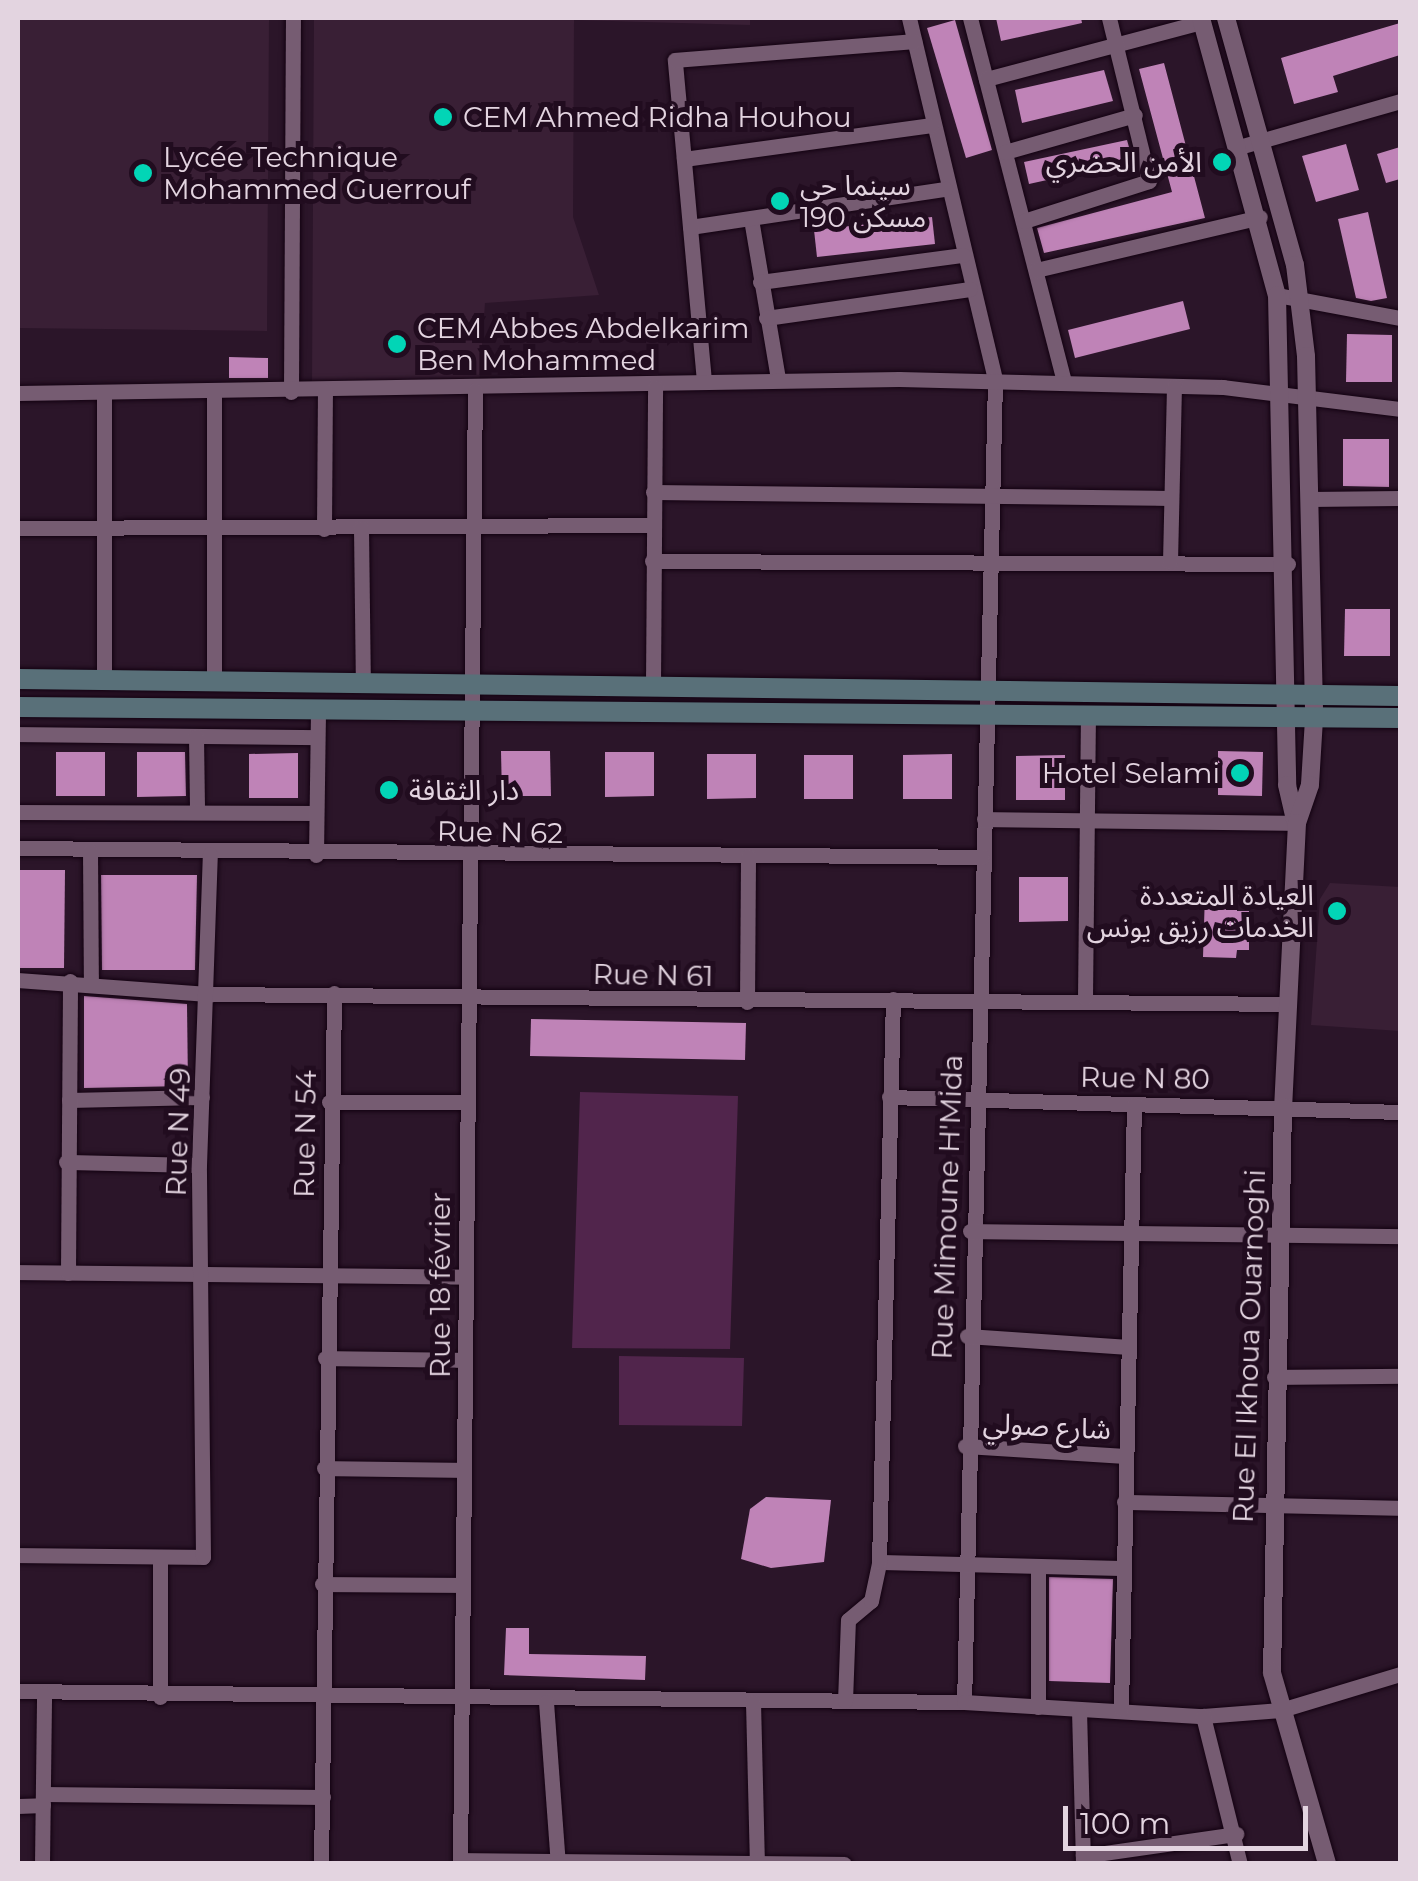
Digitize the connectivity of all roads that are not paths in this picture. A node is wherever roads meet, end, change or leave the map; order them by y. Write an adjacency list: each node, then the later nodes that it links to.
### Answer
1 (293, 18): 38 (street)
2 (909, 18): 7 (street, Rue Mimoune H'Mida)
3 (970, 18): 9 (street)
4 (1110, 18): 8 (street)
5 (1226, 18): 13 (street)
6 (1201, 20): 8 (street); 14 (street)
7 (914, 41): 12 (street, Rue Mimoune H'Mida); 16 (street)
8 (1117, 45): 9 (street); 11 (street)
9 (986, 79): 15 (street)
10 (1400, 101): 13 (street)
11 (1135, 115): 15 (street); 20 (street)
12 (932, 125): 16 (street); 17 (street, Rue Mimoune H'Mida)
13 (1260, 140): 14 (street); 27 (street)
14 (1238, 147): 18 (street)
15 (1006, 152): 20 (street)
16 (684, 159): 21 (street)
17 (946, 189): 19 (street); 22 (street, Rue Mimoune H'Mida)
18 (1260, 217): 23 (street); 26 (street)
19 (751, 218): 21 (street); 24 (street)
20 (1024, 220): 23 (street)
21 (690, 227): 32 (street)
22 (963, 255): 24 (street); 25 (street, Rue Mimoune H'Mida)
23 (1036, 270): 33 (street)
24 (760, 282): 28 (street)
25 (970, 290): 28 (street); 31 (street, Rue Mimoune H'Mida)
26 (1277, 295): 27 (street); 40 (street)
27 (1302, 300): 29 (street); 43 (street)
28 (766, 318): 30 (street)
29 (1400, 318)
30 (778, 378): 31 (street); 32 (street)
31 (995, 380): 33 (street); 46 (street, Rue Mimoune H'Mida)
32 (704, 382): 35 (street)
33 (1064, 382): 34 (street)
34 (1174, 386): 40 (street); 47 (street)
35 (655, 387): 36 (street); 45 (street)
36 (475, 390): 37 (street); 51 (street, Rue 18 février)
37 (325, 391): 38 (street); 53 (street)
38 (291, 392): 39 (street)
39 (214, 393): 42 (street); 56 (street)
40 (1286, 393): 43 (street); 60 (street)
41 (18, 394): 42 (street)
42 (104, 394): 55 (street)
43 (1308, 396): 44 (street); 49 (street)
44 (1400, 409)
45 (653, 492): 46 (street); 50 (street)
46 (993, 494): 47 (street); 57 (street, Rue Mimoune H'Mida)
47 (1170, 498): 59 (street)
48 (1400, 498): 49 (street)
49 (1309, 499): 69 (street)
50 (652, 524): 51 (street); 58 (street)
51 (473, 526): 54 (street); 65 (street, Rue 18 février)
52 (18, 528): 55 (street)
53 (324, 528): 54 (street); 56 (street)
54 (361, 528): 64 (street)
55 (102, 530): 56 (street); 62 (street)
56 (216, 531): 63 (street)
57 (990, 558): 58 (street); 59 (street); 67 (street, Rue Mimoune H'Mida)
58 (652, 561): 66 (street)
59 (1170, 562): 60 (street)
60 (1288, 564): 68 (street)
61 (18, 679): 62 (main road)
62 (104, 680): 63 (main road)
63 (214, 682): 64 (main road)
64 (363, 684): 65 (main road)
65 (470, 685): 66 (main road); 73 (street, Rue 18 février)
66 (652, 686): 67 (main road)
67 (989, 691): 68 (main road); 74 (street, Rue Mimoune H'Mida)
68 (1286, 693): 69 (main road); 76 (street)
69 (1313, 694): 70 (main road); 77 (street)
70 (1400, 696)
71 (18, 707): 72 (main road)
72 (318, 707): 73 (main road); 81 (street)
73 (469, 707): 74 (main road); 94 (street, Rue 18 février)
74 (987, 715): 75 (main road); 85 (street, Rue Mimoune H'Mida)
75 (1088, 716): 76 (main road); 86 (street)
76 (1286, 717): 77 (main road); 87 (street)
77 (1314, 718): 78 (main road); 87 (street)
78 (1400, 718)
79 (18, 734): 80 (street)
80 (196, 736): 81 (street); 83 (street)
81 (317, 737): 84 (street)
82 (18, 812): 83 (street)
83 (197, 812): 84 (street)
84 (316, 813): 91 (street)
85 (984, 818): 86 (street); 93 (street, Rue Mimoune H'Mida)
86 (1087, 821): 87 (street); 102 (street)
87 (1296, 823): 105 (street, Rue EI Ikhoua Ouarnoghi)
88 (18, 848): 89 (street, Rue N 62)
89 (90, 850): 90 (street, Rue N 62); 97 (street)
90 (210, 854): 91 (street, Rue N 62); 99 (street, Rue N 49)
91 (316, 855): 94 (street, Rue N 62)
92 (748, 856): 93 (street, Rue N 62); 94 (street, Rue N 62); 104 (street)
93 (982, 857): 101 (street, Rue Mimoune H'Mida)
94 (468, 858): 100 (street, Rue 18 février)
95 (18, 980): 96 (street, Rue N 61)
96 (70, 981): 97 (street, Rue N 61); 109 (street)
97 (92, 981): 99 (street, Rue N 61)
98 (334, 992): 99 (street, Rue N 61); 100 (street, Rue N 61); 110 (street, Rue N 54)
99 (210, 994): 107 (street, Rue N 49)
100 (467, 995): 104 (street, Rue N 61); 111 (street, Rue 18 février)
101 (981, 998): 102 (street, Rue N 61); 103 (street, Rue N 61); 108 (street, Rue Mimoune H'Mida)
102 (1086, 998): 105 (street, Rue N 61)
103 (893, 999): 104 (street, Rue N 61); 106 (street)
104 (747, 1002)
105 (1288, 1004): 113 (street, Rue EI Ikhoua Ouarnoghi)
106 (889, 1097): 108 (street, Rue N 80); 141 (street)
107 (202, 1098): 109 (street); 116 (street, Rue N 49)
108 (974, 1098): 112 (street, Rue N 80); 118 (street, Rue Mimoune H'Mida)
109 (68, 1100): 115 (street)
110 (329, 1102): 111 (street); 124 (street, Rue N 54)
111 (466, 1102): 125 (street, Rue 18 février)
112 (1134, 1104): 113 (street, Rue N 80); 117 (street)
113 (1283, 1106): 114 (street, Rue N 80); 119 (street, Rue EI Ikhoua Ouarnoghi)
114 (1400, 1112)
115 (66, 1162): 116 (street); 123 (street)
116 (199, 1165): 122 (street, Rue N 49)
117 (1131, 1229): 118 (street); 119 (street); 127 (street)
118 (970, 1231): 126 (street, Rue Mimoune H'Mida)
119 (1282, 1232): 120 (street); 131 (street, Rue EI Ikhoua Ouarnoghi)
120 (1400, 1236)
121 (18, 1272): 123 (street)
122 (202, 1272): 123 (street); 124 (street); 140 (street, Rue N 49)
123 (68, 1273)
124 (326, 1275): 125 (street); 128 (street, Rue N 54)
125 (465, 1277): 129 (street, Rue 18 février)
126 (967, 1336): 127 (street); 132 (street, Rue Mimoune H'Mida)
127 (1129, 1347): 133 (street)
128 (325, 1358): 129 (street); 134 (street, Rue N 54)
129 (464, 1360): 135 (street, Rue 18 février)
130 (1400, 1376): 131 (street)
131 (1274, 1377): 138 (street, Rue EI Ikhoua Ouarnoghi)
132 (964, 1446): 133 (street, شارع صولي); 142 (street, Rue Mimoune H'Mida)
133 (1126, 1456): 136 (street)
134 (324, 1468): 135 (street); 145 (street, Rue N 54)
135 (464, 1470): 146 (street, Rue 18 février)
136 (1124, 1502): 138 (street); 144 (street)
137 (1400, 1508): 138 (street)
138 (1270, 1511): 160 (street, Rue EI Ikhoua Ouarnoghi)
139 (18, 1555): 140 (street)
140 (160, 1562): 150 (street)
141 (879, 1562): 142 (street); 153 (street)
142 (964, 1564): 143 (street); 156 (street, Rue Mimoune H'Mida)
143 (1038, 1566): 144 (street); 157 (street)
144 (1123, 1568): 159 (street)
145 (322, 1584): 146 (street); 151 (street, Rue N 54)
146 (462, 1584): 152 (street, Rue 18 février)
147 (1400, 1674): 160 (street)
148 (18, 1692): 149 (street)
149 (44, 1693): 150 (street); 163 (street)
150 (160, 1697): 151 (street)
151 (321, 1698): 152 (street); 162 (street, Rue N 54)
152 (462, 1700): 154 (street); 169 (street, Rue 18 février)
153 (846, 1701): 155 (street); 156 (street)
154 (546, 1702): 155 (street); 167 (street)
155 (753, 1702): 170 (street)
156 (964, 1702): 157 (street)
157 (1038, 1708): 158 (street)
158 (1078, 1710): 159 (street); 166 (street)
159 (1121, 1710): 161 (street)
160 (1281, 1710): 161 (street); 176 (street, Rue EI Ikhoua Ouarnoghi)
161 (1203, 1716): 165 (street)
162 (323, 1797): 163 (street); 173 (street, Rue N 54)
163 (43, 1800): 164 (street); 172 (street)
164 (18, 1806)
165 (1236, 1834): 166 (street); 175 (street)
166 (1083, 1860)
167 (558, 1861): 168 (street); 169 (street)
168 (665, 1861): 170 (street)
169 (460, 1862)
170 (757, 1862): 171 (street)
171 (785, 1863): 174 (street)
172 (42, 1864)
173 (321, 1864)
174 (844, 1864)
175 (1240, 1864)
176 (1327, 1864)

